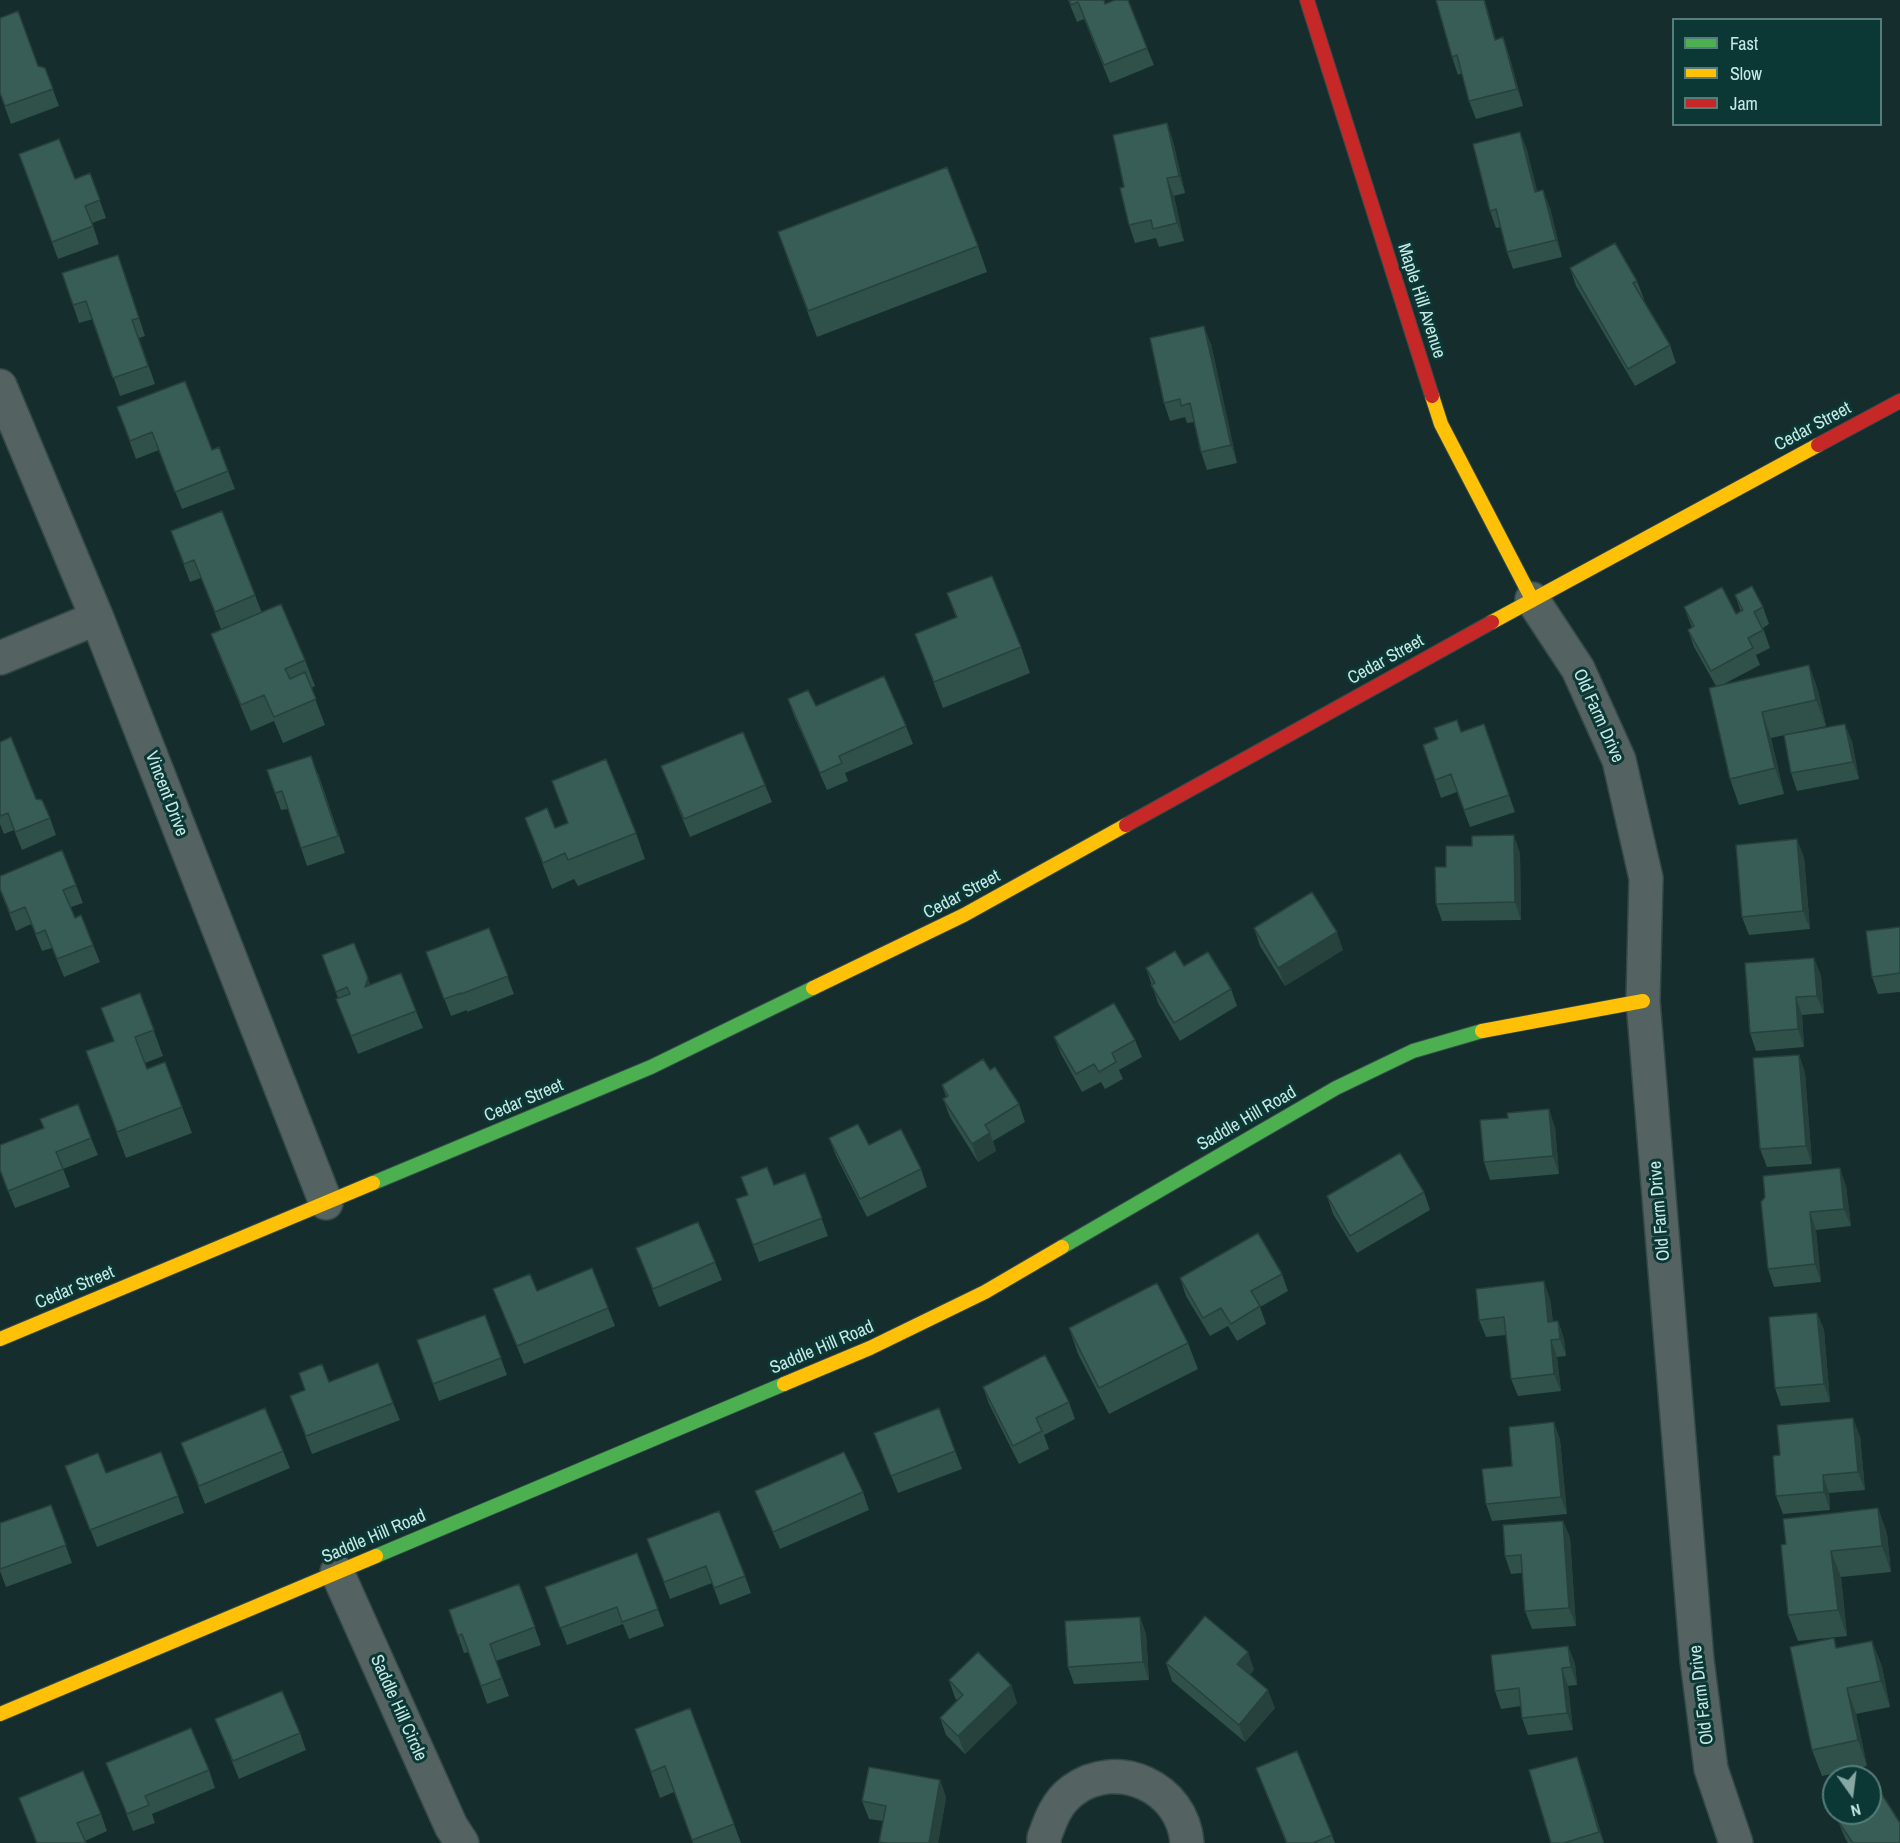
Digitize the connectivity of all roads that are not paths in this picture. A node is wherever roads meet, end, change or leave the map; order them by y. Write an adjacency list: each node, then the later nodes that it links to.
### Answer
1 (1307, 0): 4 (street, Maple Hill Avenue)
2 (0, 386): 5 (street, Vincent Drive)
3 (1900, 400): 4 (street, Cedar Street)
4 (1532, 599): 7 (street, Old Farm Drive); 8 (street, Cedar Street)
5 (97, 618): 6 (street); 8 (street, Vincent Drive)
6 (0, 658)
7 (1643, 1001): 10 (street, Saddle Hill Road); 15 (street, Old Farm Drive)
8 (326, 1203): 9 (street, Cedar Street)
9 (0, 1339)
10 (337, 1572): 11 (street, Saddle Hill Road); 12 (street, Saddle Hill Circle)
11 (0, 1714)
12 (462, 1843)
13 (1044, 1843): 14 (street)
14 (1187, 1843)
15 (1737, 1843)

